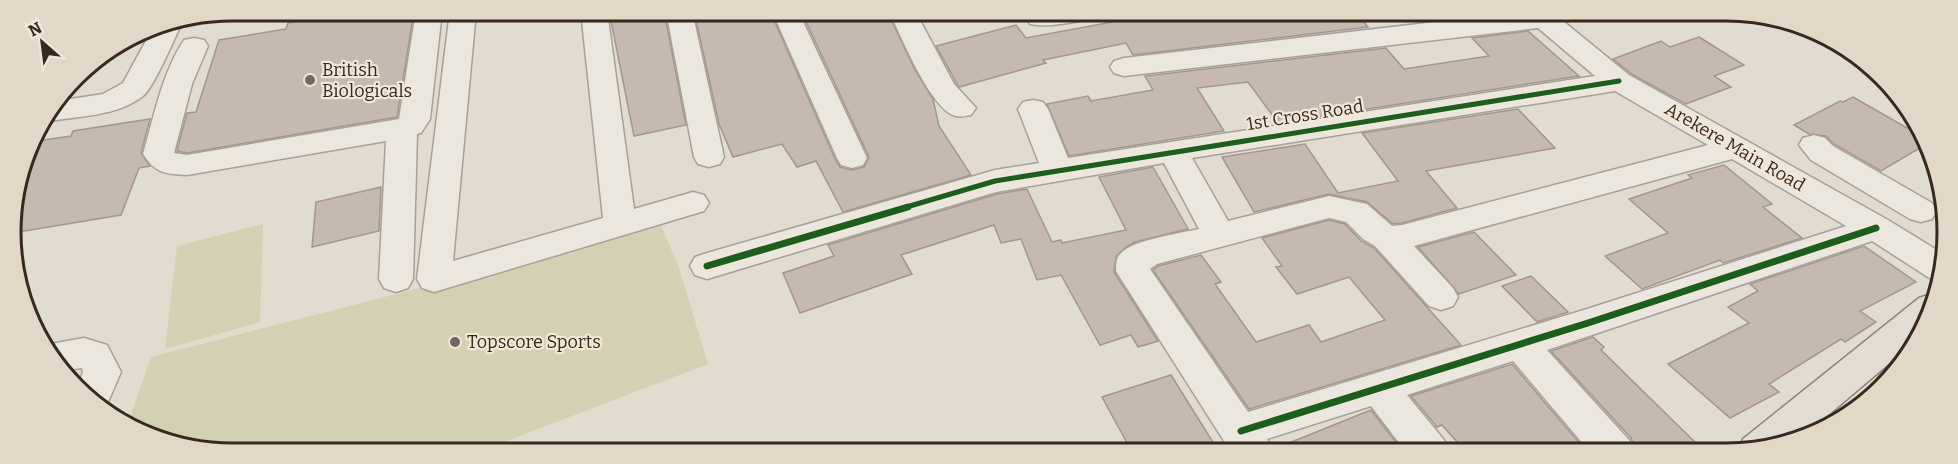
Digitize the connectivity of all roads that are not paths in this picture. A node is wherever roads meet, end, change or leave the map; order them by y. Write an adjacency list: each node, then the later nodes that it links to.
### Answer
1 (428, 21): 18 (street)
2 (462, 21): 27 (street)
3 (595, 21): 27 (street)
4 (681, 21): 22 (street)
5 (790, 21): 23 (street)
6 (907, 21): 15 (street)
7 (1498, 21): 11 (street)
8 (1545, 21): 12 (street, Arekere Main Road)
9 (164, 32): 14 (street)
10 (194, 45): 13 (street)
11 (1124, 67)
12 (1619, 81): 20 (street, Arekere Main Road); 21 (street, 1st Cross Road)
13 (178, 84): 14 (street); 18 (street)
14 (134, 89): 17 (street)
15 (961, 108)
16 (1033, 109): 24 (street)
17 (60, 110)
18 (402, 129): 33 (street)
19 (1814, 145): 26 (street)
20 (1737, 148): 28 (street, Arekere Main Road); 30 (street)
21 (1173, 151): 24 (street, 1st Cross Road); 29 (street)
22 (709, 157)
23 (852, 158)
24 (1058, 171): 32 (street, 1st Cross Road)
25 (693, 203): 27 (street)
26 (1921, 211)
27 (620, 225)
28 (1876, 228): 31 (street, Arekere Main Road); 36 (street)
29 (1219, 235): 30 (street); 41 (street)
30 (1387, 238): 34 (street)
31 (1934, 265)
32 (707, 266)
33 (396, 279)
34 (1441, 297)
35 (1918, 318): 40 (main road)
36 (1519, 343): 38 (street); 43 (street)
37 (62, 356): 39 (street)
38 (1379, 388): 41 (street); 42 (street)
39 (94, 392)
40 (1773, 438)
41 (1246, 441)
42 (1423, 443)
43 (1607, 443)

